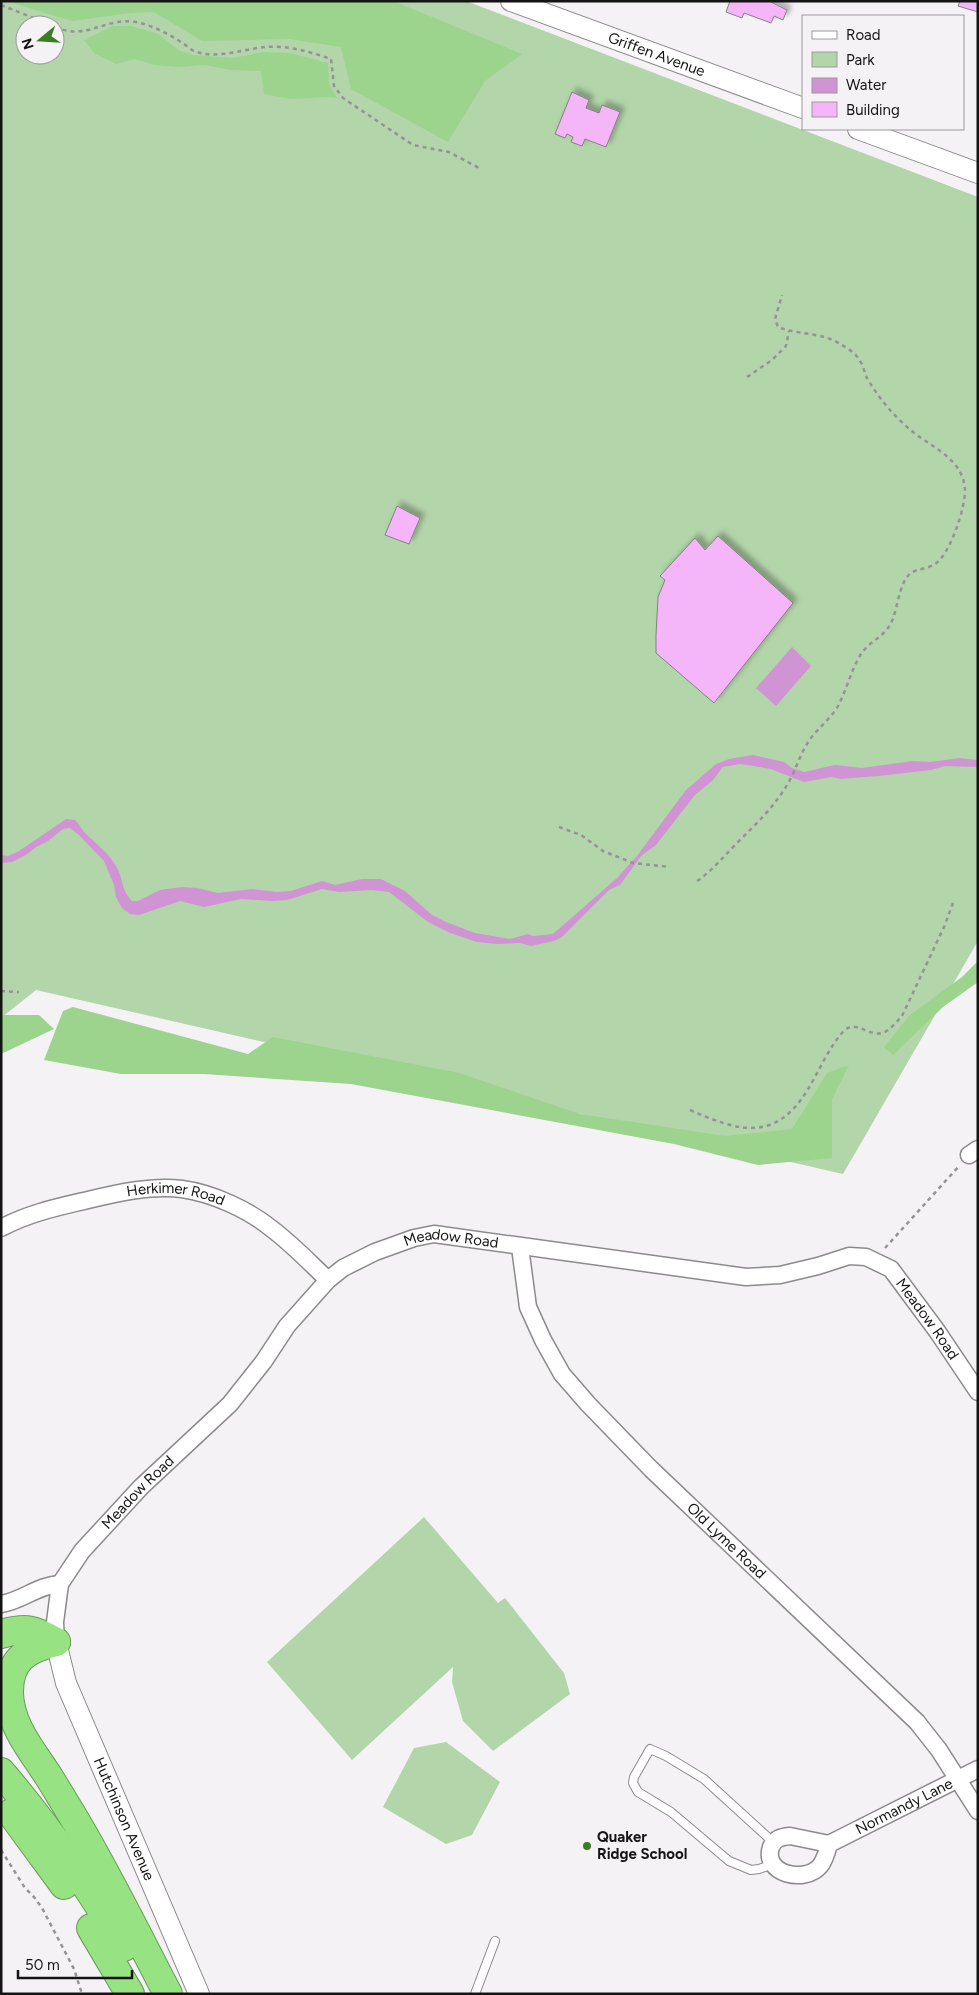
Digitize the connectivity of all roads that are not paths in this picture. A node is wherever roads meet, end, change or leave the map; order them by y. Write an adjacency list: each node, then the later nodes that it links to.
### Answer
1 (511, 1): 2 (street, Griffen Avenue)
2 (802, 108)
3 (861, 130): 4 (street)
4 (978, 174)
5 (1, 1228): 7 (street, Herkimer Road)
6 (520, 1246): 7 (street, Meadow Road); 8 (street, Meadow Road); 15 (street, Old Lyme Road)
7 (328, 1280): 9 (street, Meadow Road)
8 (978, 1392)
9 (60, 1584): 10 (street); 12 (street, Meadow Road)
10 (1, 1604)
11 (1, 1634): 12 (highway)
12 (56, 1642): 24 (highway); 25 (street, Hutchinson Avenue)
13 (978, 1769): 15 (street, Normandy Lane)
14 (1, 1772): 23 (highway)
15 (957, 1779): 17 (street, Old Lyme Road); 19 (street, Normandy Lane)
16 (1, 1800): 22 (highway)
17 (978, 1811)
18 (773, 1842): 19 (street); 20 (street); 20 (lane)
19 (829, 1844): 20 (street)
20 (773, 1864)
21 (495, 1941): 26 (lane)
22 (130, 1994)
23 (152, 1994)
24 (168, 1994)
25 (199, 1994)
26 (476, 1994)

